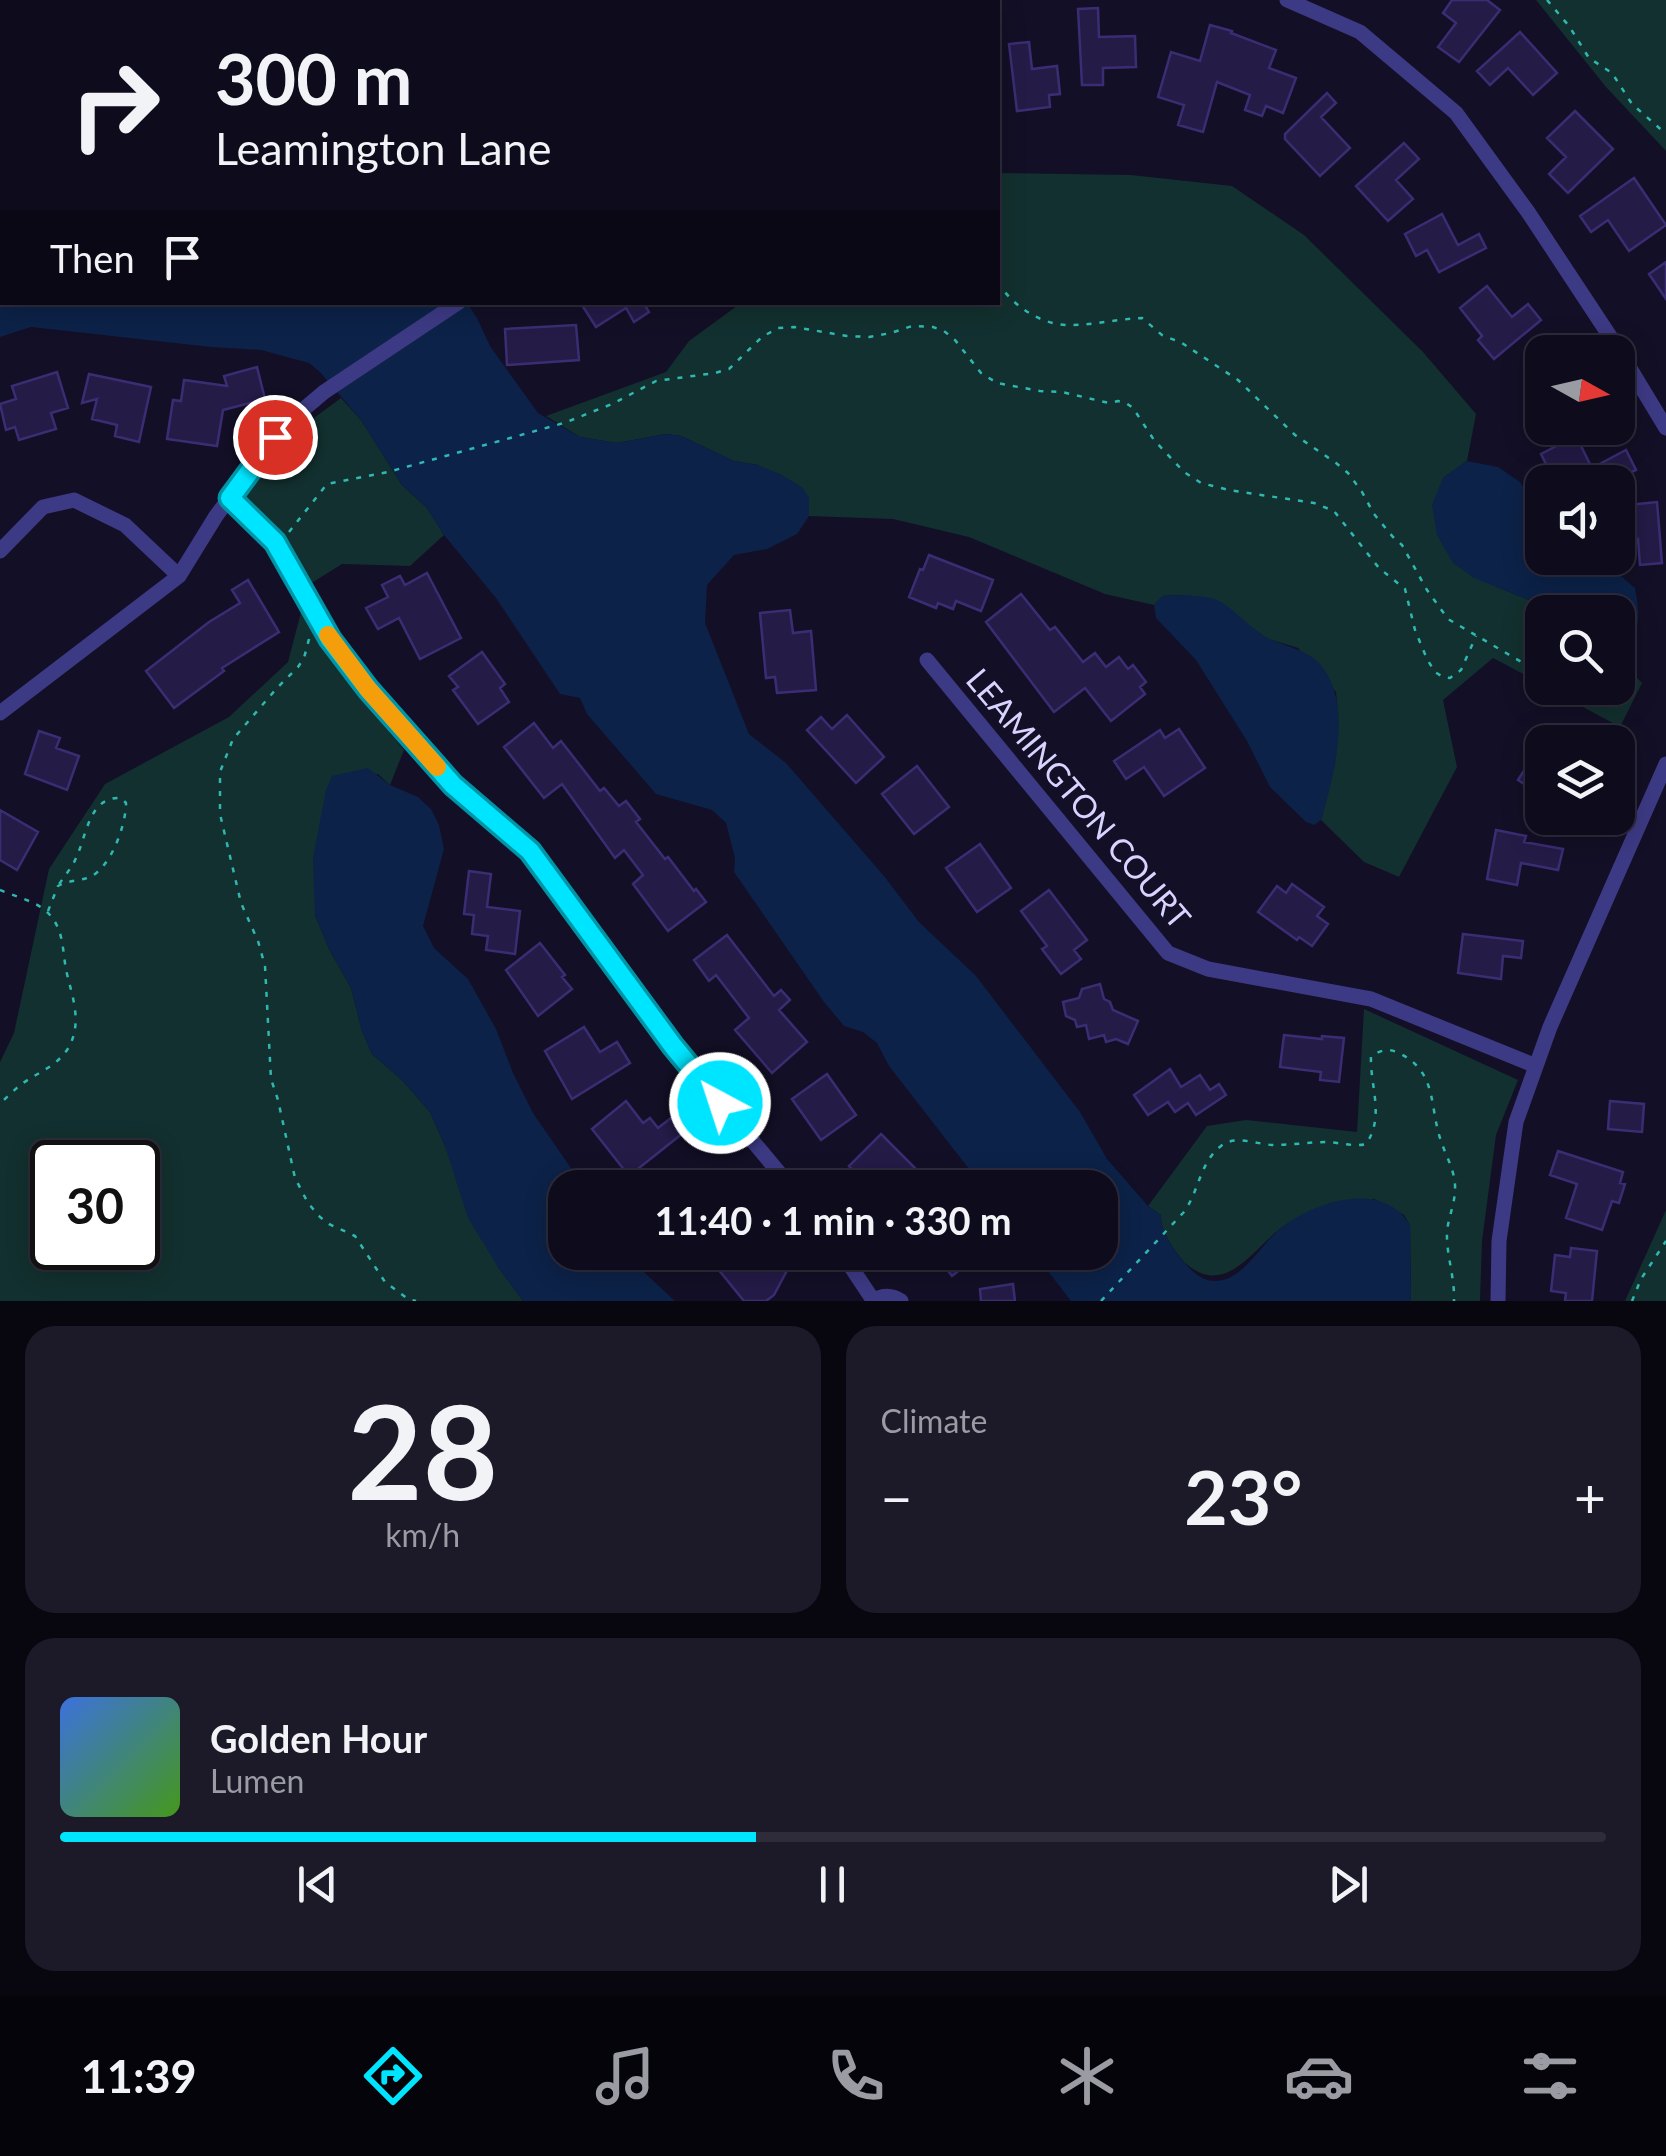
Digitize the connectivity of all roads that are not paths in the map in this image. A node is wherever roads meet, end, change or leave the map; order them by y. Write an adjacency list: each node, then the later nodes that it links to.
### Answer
1 (1287, 0): 3 (street)
2 (454, 305): 4 (street)
3 (1666, 428)
4 (230, 498): 6 (street); 11 (street)
5 (0, 551): 6 (street)
6 (179, 576): 8 (street)
7 (927, 660): 10 (street, LEAMINGTON COURT)
8 (0, 714)
9 (1666, 764): 10 (street)
10 (1536, 1066): 15 (street)
11 (777, 1170)
12 (853, 1270): 13 (street)
13 (873, 1300): 14 (street)
14 (901, 1301)
15 (1498, 1301)

